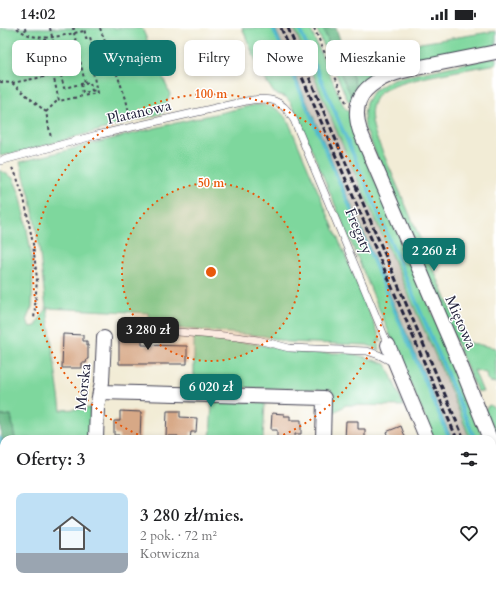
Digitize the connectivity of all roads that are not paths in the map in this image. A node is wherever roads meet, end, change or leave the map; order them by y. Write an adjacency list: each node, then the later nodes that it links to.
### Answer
1 (496, 52): 12 (street, Miętowa)
2 (284, 106): 3 (lane, Platanowa); 6 (lane, Fregaty)
3 (3, 160)
4 (154, 330): 7 (lane)
5 (104, 338): 8 (street, Morska)
6 (388, 345): 7 (street, Fregaty)
7 (396, 364): 11 (street, Fregaty)
8 (100, 392): 9 (street, Morska); 10 (street)
9 (96, 435)
10 (323, 435)
11 (425, 435)
12 (488, 435)

